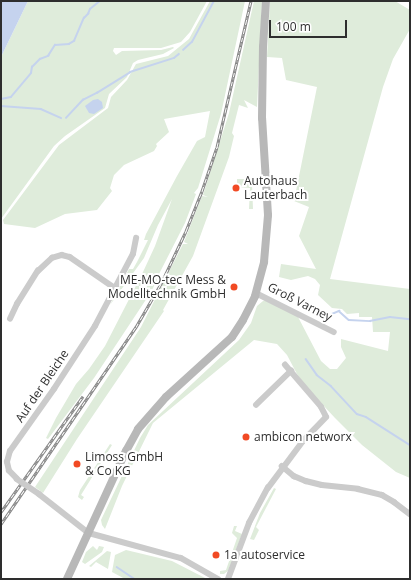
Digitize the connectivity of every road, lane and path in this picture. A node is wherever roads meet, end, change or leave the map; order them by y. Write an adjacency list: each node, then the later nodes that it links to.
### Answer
1 (266, 1): 4 (main road)
2 (136, 238): 3 (street, Auf der Bleiche)
3 (115, 288): 5 (street); 12 (street, Auf der Bleiche, bridge)
4 (256, 293): 6 (street, Groß Varney); 12 (main road)
5 (10, 319)
6 (334, 332)
7 (286, 365): 8 (street)
8 (291, 371): 9 (street); 10 (street)
9 (256, 405)
10 (282, 466): 11 (street); 15 (street)
11 (410, 514)
12 (89, 533): 13 (main road); 14 (street)
13 (67, 579)
14 (218, 579)
15 (228, 579)

